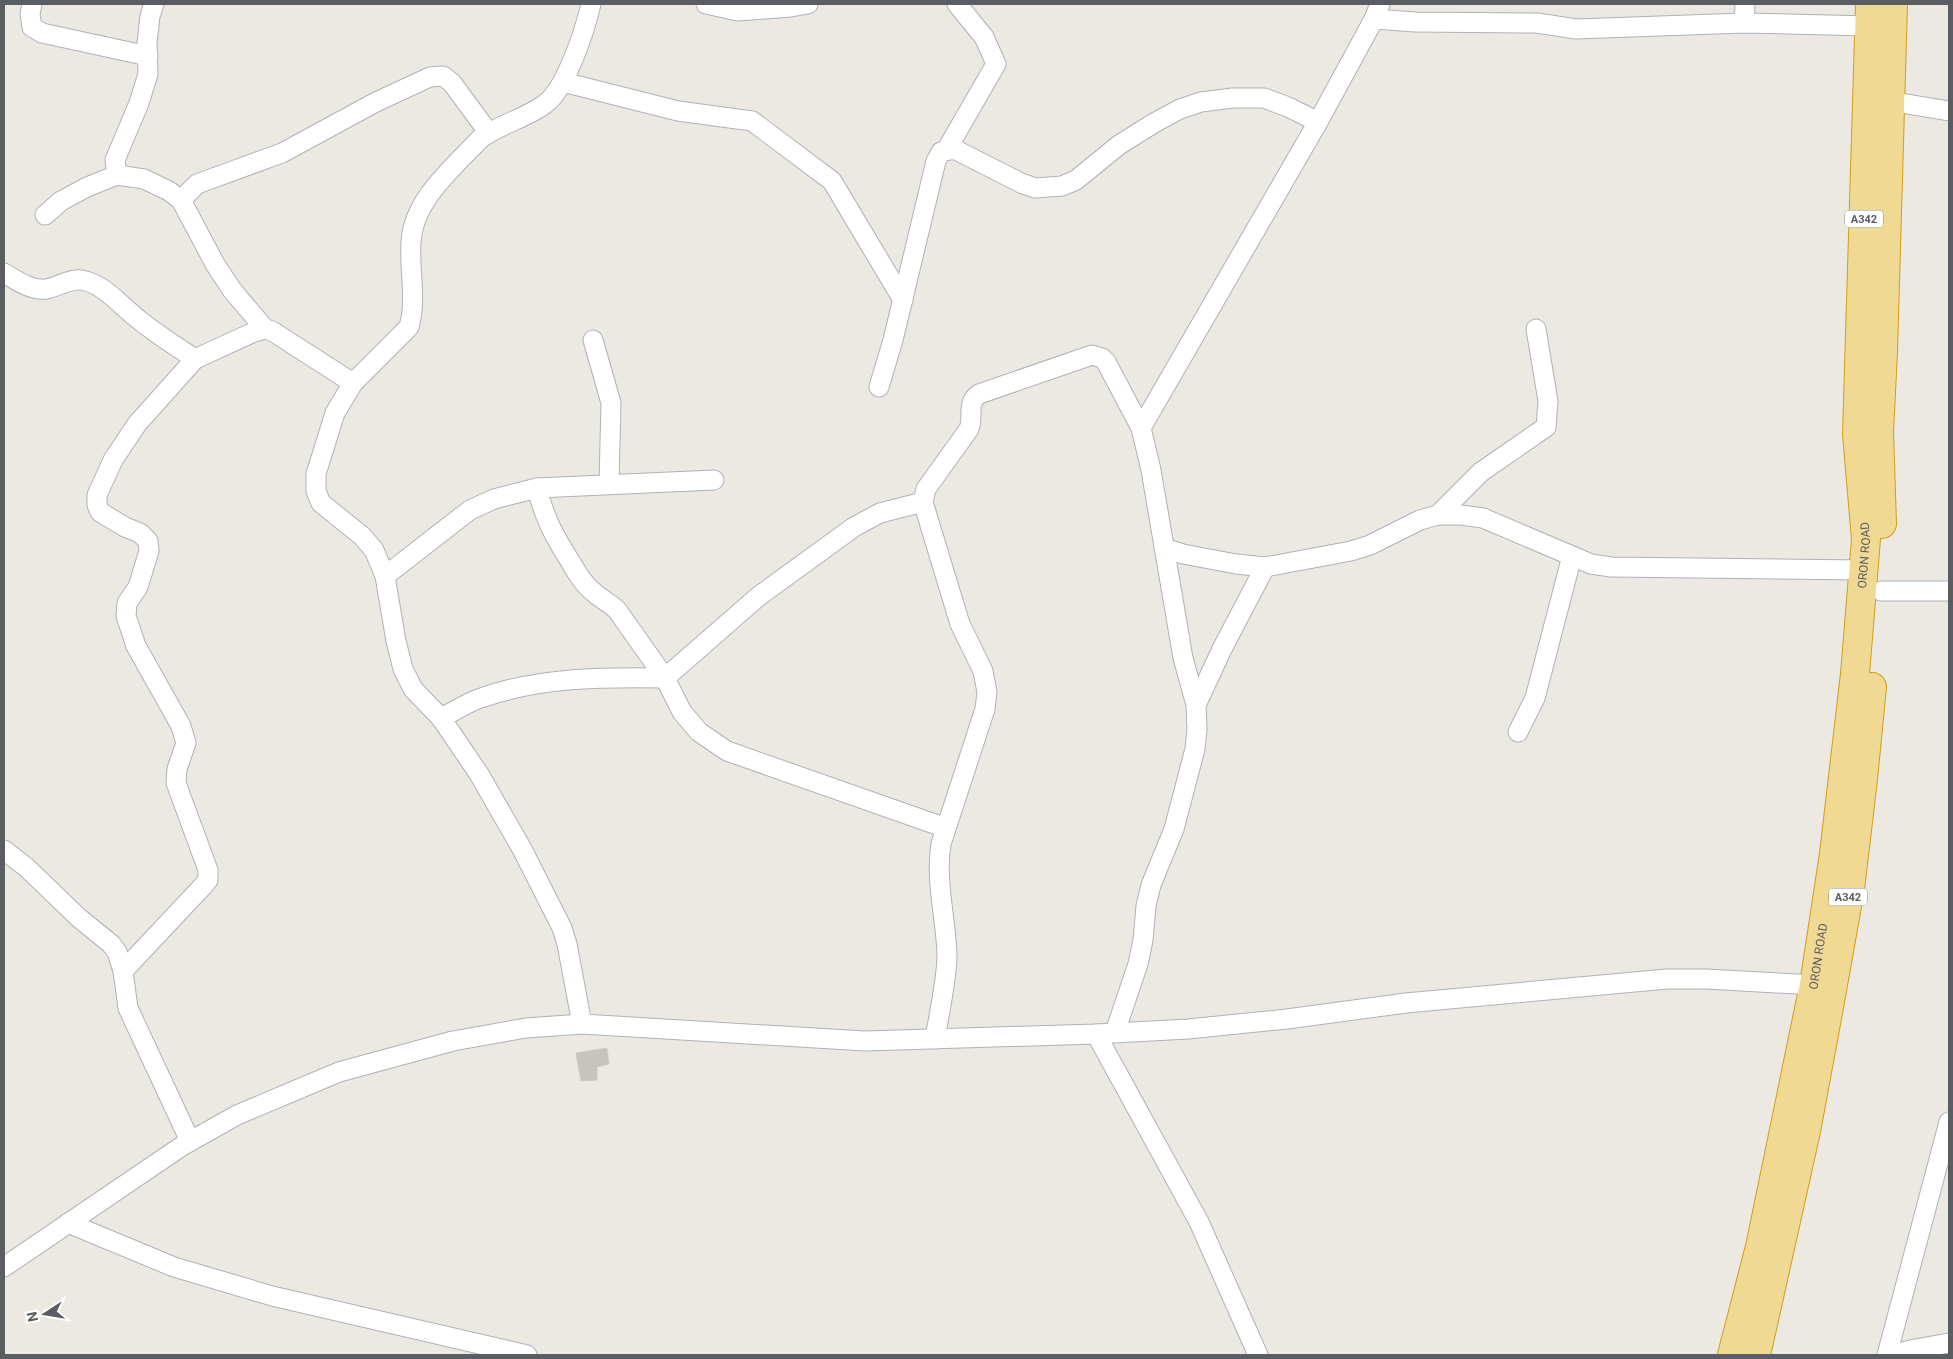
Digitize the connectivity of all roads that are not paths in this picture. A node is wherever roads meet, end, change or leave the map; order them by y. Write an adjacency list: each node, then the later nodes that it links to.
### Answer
1 (32, 4): 12 (street)
2 (154, 4): 12 (street)
3 (591, 4): 13 (street)
4 (706, 4): 5 (street)
5 (808, 4)
6 (957, 4): 18 (street)
7 (1744, 4): 11 (street)
8 (1892, 4): 14 (highway, A342)
9 (1377, 12): 11 (street); 16 (street)
10 (1870, 15): 11 (street); 39 (highway, ORON ROAD / A342)
11 (1744, 23)
12 (148, 56): 19 (street)
13 (563, 82): 17 (street); 23 (street)
14 (1889, 101): 15 (street); 41 (highway, A342)
15 (1949, 111)
16 (1318, 122): 18 (street); 30 (street)
17 (488, 132): 20 (street); 28 (street)
18 (947, 150): 23 (street)
19 (117, 175): 20 (street); 21 (street)
20 (181, 200): 24 (street)
21 (45, 215)
22 (4, 273): 27 (street)
23 (903, 300): 29 (street)
24 (265, 329): 27 (street); 28 (street)
25 (1536, 329): 35 (street)
26 (593, 340): 32 (street)
27 (195, 359): 49 (street)
28 (353, 383): 40 (street)
29 (878, 387)
30 (1141, 428): 34 (street); 36 (street)
31 (714, 480): 32 (street)
32 (609, 484): 33 (street)
33 (537, 488): 40 (street); 43 (street)
34 (922, 502): 43 (street); 47 (street)
35 (1438, 515): 37 (street); 38 (street)
36 (1164, 548): 38 (street); 44 (street)
37 (1572, 556): 39 (street); 46 (street)
38 (1265, 566): 44 (street)
39 (1864, 570): 50 (highway, ORON ROAD / A342)
40 (385, 576): 45 (street)
41 (1881, 591): 42 (street); 63 (highway, A342)
42 (1949, 591)
43 (665, 678): 45 (street); 47 (street)
44 (1196, 705): 52 (street)
45 (441, 718): 51 (street)
46 (1518, 732)
47 (946, 828): 54 (street)
48 (4, 850): 49 (street)
49 (123, 971): 56 (street)
50 (1814, 985): 52 (street); 62 (highway, ORON ROAD / A342)
51 (582, 1024): 54 (street); 56 (street)
52 (1115, 1032): 53 (street)
53 (1096, 1034): 54 (street); 61 (street)
54 (935, 1038)
55 (1949, 1122): 64 (street)
56 (190, 1141): 57 (street)
57 (68, 1223): 58 (street); 60 (street)
58 (4, 1267)
59 (1949, 1343): 65 (street)
60 (526, 1355)
61 (1258, 1355)
62 (1732, 1355)
63 (1756, 1355)
64 (1887, 1355)
65 (1891, 1355)

